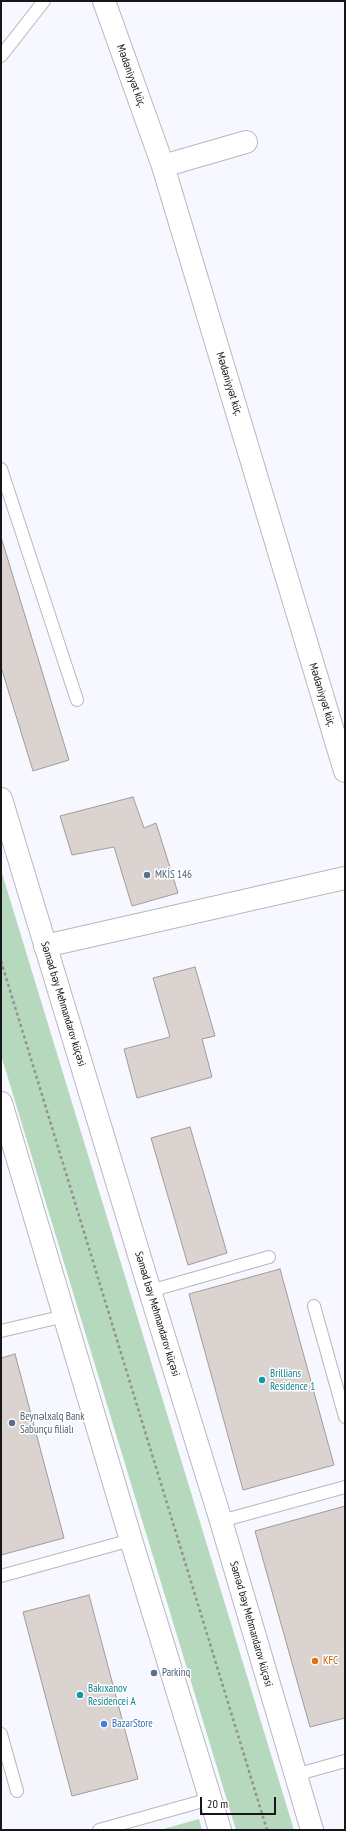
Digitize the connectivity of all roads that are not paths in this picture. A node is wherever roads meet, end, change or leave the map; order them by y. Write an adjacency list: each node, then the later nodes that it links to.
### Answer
1 (44, 1): 3 (lane)
2 (104, 1): 5 (main road, Mədəniyyət küç.)
3 (1, 56)
4 (246, 142): 5 (main road)
5 (163, 166): 8 (main road, Mədəniyyət küç.)
6 (1, 469): 7 (lane)
7 (77, 700)
8 (345, 771)
9 (1, 799): 11 (main road, Səməd bəy Mehmandarov küçəsi)
10 (345, 878): 11 (main road)
11 (45, 946): 14 (main road, Səməd bəy Mehmandarov küçəsi)
12 (1, 1103): 16 (main road)
13 (269, 1256): 14 (lane)
14 (150, 1291): 20 (main road, Səməd bəy Mehmandarov küçəsi)
15 (314, 1306): 18 (lane)
16 (65, 1316): 17 (lane); 21 (main road)
17 (1, 1331)
18 (345, 1417)
19 (345, 1487): 20 (lane)
20 (222, 1521): 25 (main road, Səməd bəy Mehmandarov küçəsi)
21 (130, 1540): 22 (lane); 27 (main road)
22 (1, 1576)
23 (1, 1734): 26 (lane)
24 (345, 1761): 25 (lane)
25 (295, 1775): 30 (main road, Səməd bəy Mehmandarov küçəsi)
26 (17, 1791)
27 (210, 1799): 28 (lane); 29 (main road)
28 (99, 1830)
29 (220, 1830)
30 (312, 1830)

